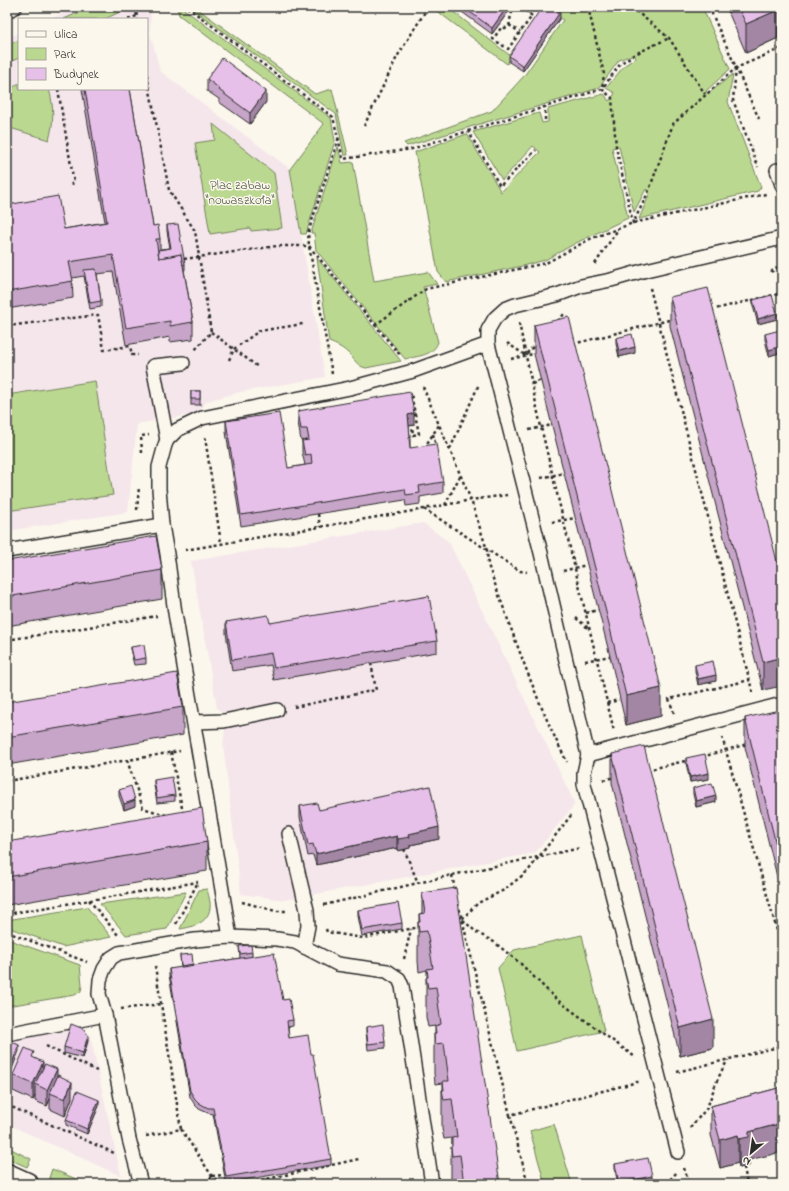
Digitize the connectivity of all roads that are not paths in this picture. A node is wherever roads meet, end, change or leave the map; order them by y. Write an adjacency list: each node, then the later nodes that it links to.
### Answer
1 (15, 7): 2 (lane)
2 (7, 11)
3 (777, 170): 4 (lane)
4 (782, 185)
5 (782, 238): 6 (lane)
6 (488, 344): 8 (lane); 14 (lane)
7 (183, 363): 8 (lane)
8 (167, 440): 9 (lane)
9 (162, 525): 10 (lane); 13 (lane)
10 (7, 551)
11 (782, 704): 14 (lane)
12 (277, 710): 13 (lane)
13 (194, 722): 16 (lane)
14 (588, 754): 20 (lane)
15 (289, 834): 17 (lane)
16 (230, 937): 17 (lane); 18 (lane)
17 (304, 947): 24 (lane)
18 (104, 1013): 19 (lane); 23 (lane)
19 (13, 1033)
20 (679, 1154)
21 (7, 1175): 22 (street)
22 (27, 1184)
23 (141, 1184)
24 (432, 1184)

